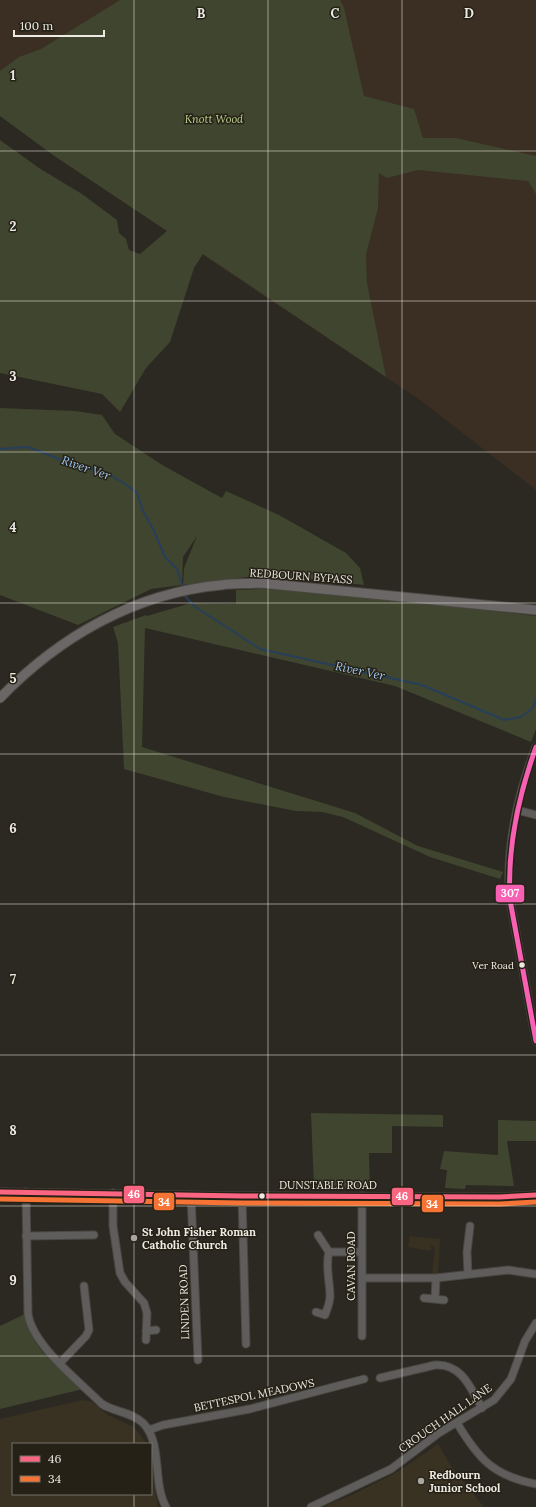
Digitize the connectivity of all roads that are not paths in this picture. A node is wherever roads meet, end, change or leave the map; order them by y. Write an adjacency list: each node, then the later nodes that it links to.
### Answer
1 (536, 610): 2 (main road, REDBOURN BYPASS)
2 (0, 698)
3 (536, 747): 4 (street)
4 (517, 810): 5 (street); 6 (street)
5 (536, 815)
6 (536, 1041)
7 (0, 1192): 8 (street, DUNSTABLE ROAD)
8 (26, 1192): 9 (street, DUNSTABLE ROAD); 17 (street)
9 (113, 1194): 10 (street, DUNSTABLE ROAD); 31 (street)
10 (191, 1195): 12 (street, DUNSTABLE ROAD); 35 (street, LINDEN ROAD)
11 (536, 1195): 13 (street, DUNSTABLE ROAD)
12 (242, 1196): 13 (street, DUNSTABLE ROAD); 34 (street)
13 (362, 1196): 19 (street, CAVAN ROAD)
14 (470, 1226): 20 (street)
15 (94, 1235): 17 (street)
16 (318, 1235): 18 (street)
17 (26, 1236): 36 (street)
18 (329, 1252): 19 (street); 28 (street)
19 (362, 1252): 22 (street, CAVAN ROAD)
20 (468, 1274): 21 (street); 23 (street)
21 (535, 1274)
22 (362, 1278): 23 (street); 32 (street, CAVAN ROAD)
23 (436, 1278): 26 (street)
24 (84, 1286): 36 (street)
25 (424, 1298): 26 (street)
26 (435, 1299): 27 (street)
27 (444, 1300)
28 (316, 1312)
29 (535, 1327): 39 (street, CROUCH HALL LANE)
30 (156, 1330): 31 (street)
31 (146, 1331): 33 (street)
32 (362, 1336)
33 (146, 1340)
34 (246, 1344)
35 (198, 1360)
36 (60, 1363): 41 (street)
37 (380, 1378): 39 (street)
38 (364, 1379): 41 (street, BETTESPOL MEADOWS)
39 (482, 1408): 40 (street, CROUCH HALL LANE)
40 (457, 1423): 42 (street); 44 (street, CROUCH HALL LANE)
41 (149, 1430): 43 (street)
42 (536, 1484)
43 (166, 1507)
44 (311, 1507)

